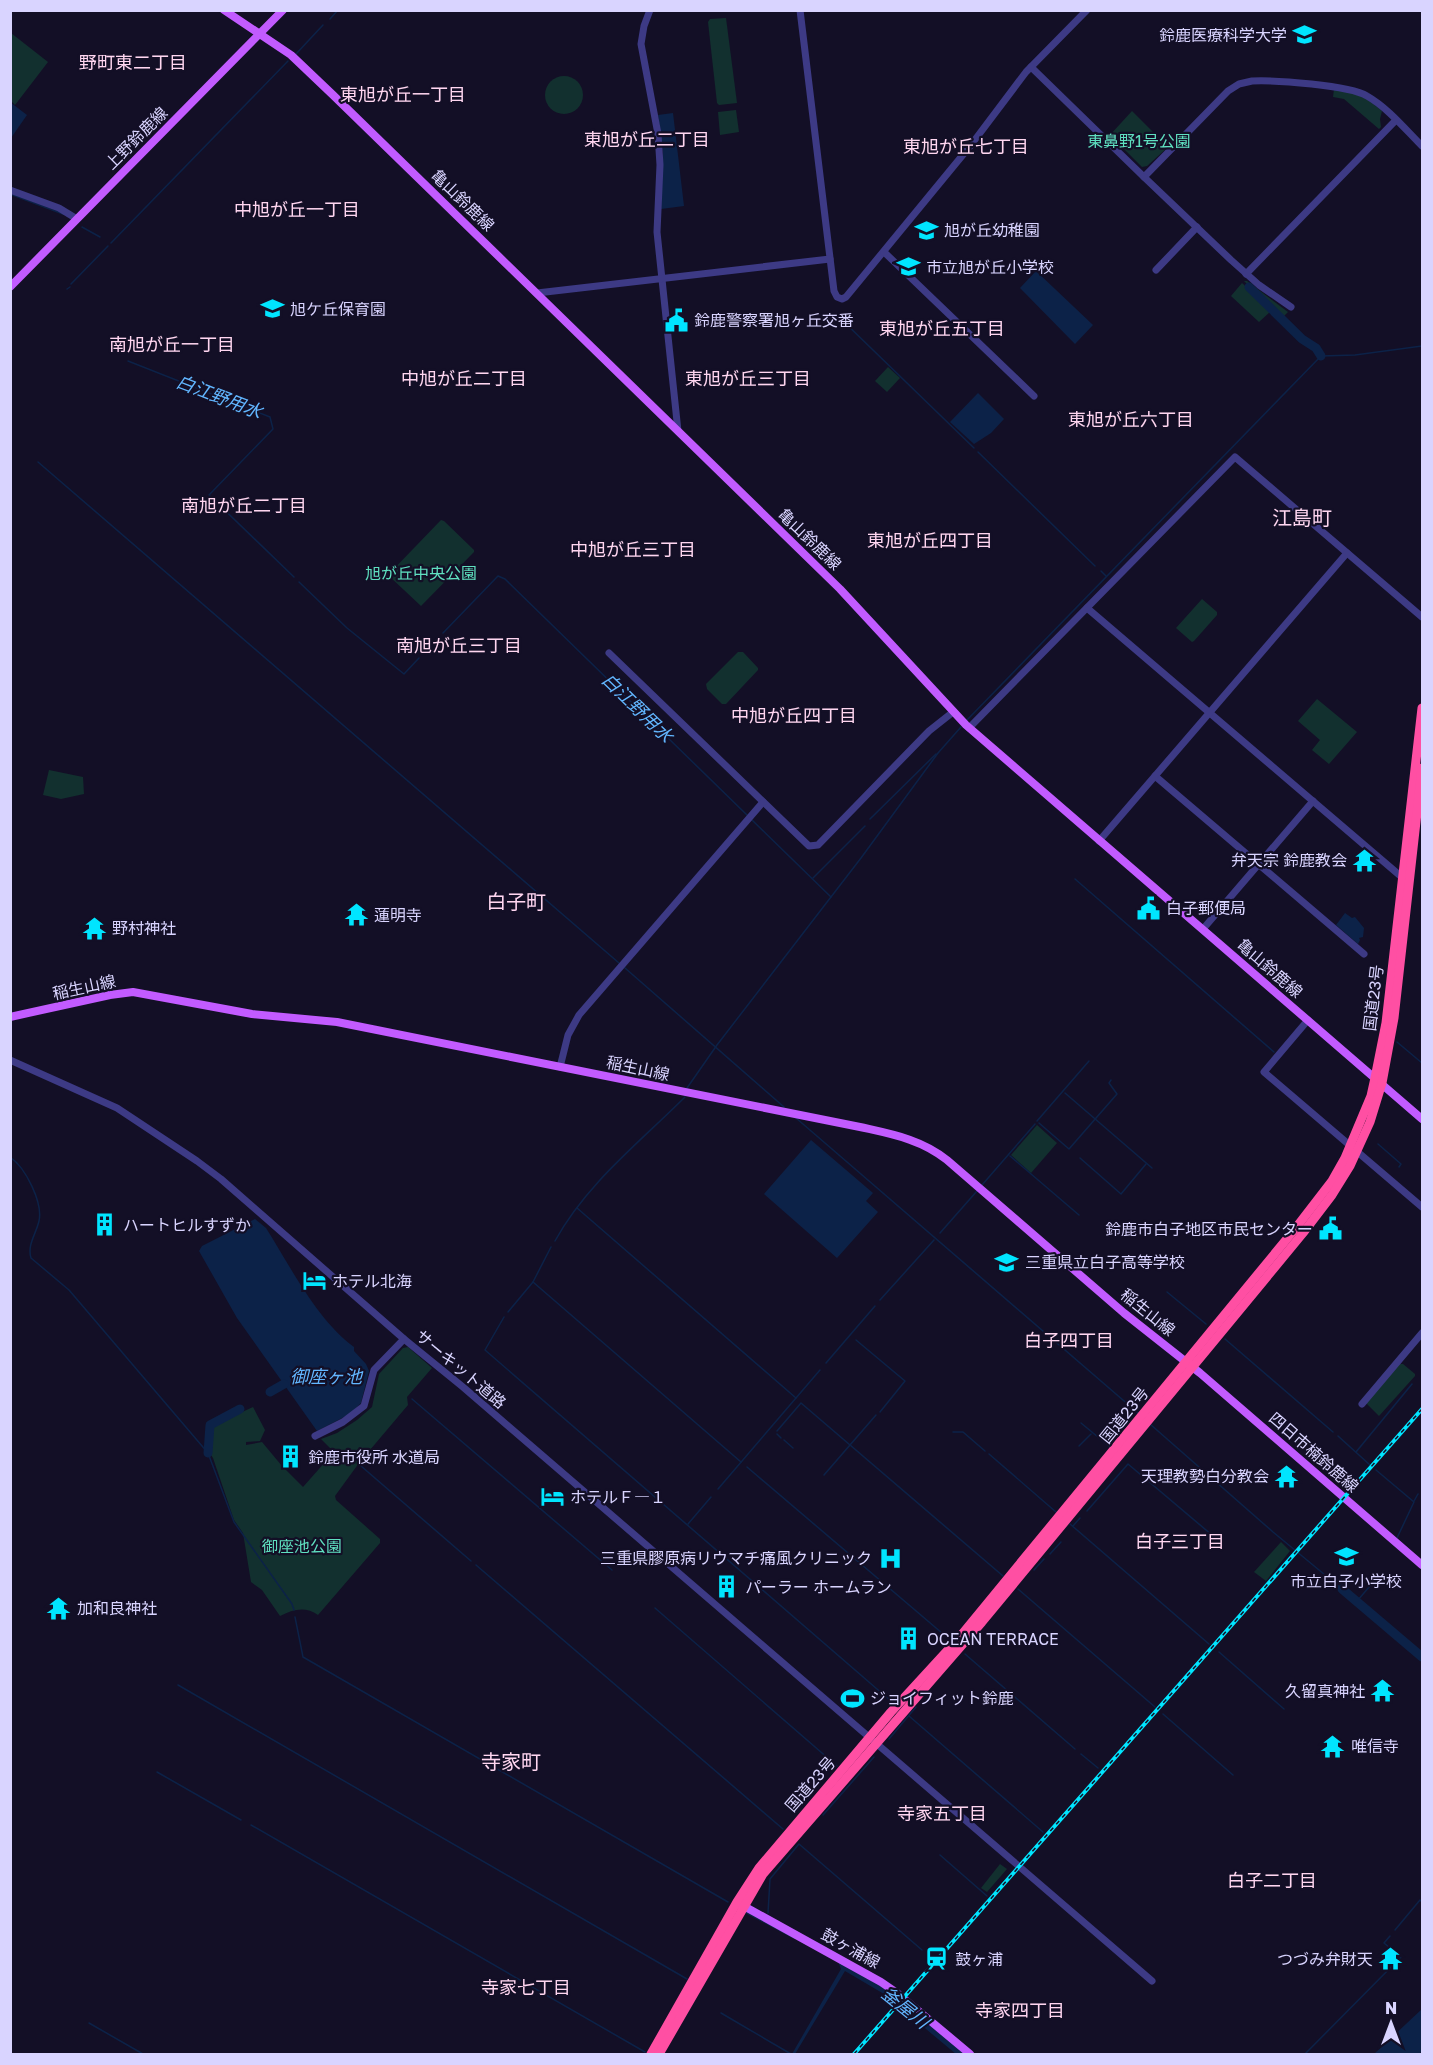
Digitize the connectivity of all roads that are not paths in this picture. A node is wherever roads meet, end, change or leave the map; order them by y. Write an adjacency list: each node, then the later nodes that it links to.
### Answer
1 (224, 10): 6 (main road, 亀山鈴鹿線)
2 (283, 10): 6 (main road, 上野鈴鹿線)
3 (650, 10): 18 (street)
4 (800, 10): 15 (street)
5 (1087, 10): 7 (street)
6 (260, 34): 12 (main road, 上野鈴鹿線); 20 (main road, 亀山鈴鹿線)
7 (1031, 67): 10 (street); 14 (street)
8 (1396, 120): 9 (street); 10 (street); 17 (street)
9 (1422, 146)
10 (1144, 177): 13 (street)
11 (10, 190): 12 (street)
12 (78, 219): 19 (main road, 上野鈴鹿線)
13 (1197, 228): 16 (street); 17 (street)
14 (884, 252): 15 (street); 22 (street)
15 (830, 259): 18 (street)
16 (1156, 270)
17 (1246, 274): 21 (street)
18 (662, 278): 20 (street); 23 (street)
19 (10, 287)
20 (537, 292): 23 (main road, 亀山鈴鹿線)
21 (1291, 307)
22 (1034, 396)
23 (678, 431): 29 (main road, 亀山鈴鹿線)
24 (1347, 553): 25 (street); 26 (street); 30 (street)
25 (1086, 608): 30 (street); 31 (street)
26 (1422, 617)
27 (609, 653): 35 (street)
28 (1422, 708): 38 (highway, 国道23号)
29 (953, 712): 31 (main road, 亀山鈴鹿線); 35 (street)
30 (1210, 714): 33 (street); 34 (street)
31 (969, 728): 36 (main road, 亀山鈴鹿線)
32 (1422, 768): 38 (highway, 国道23号)
33 (1155, 776): 36 (street); 37 (street)
34 (1313, 801): 37 (street); 38 (street)
35 (763, 802): 44 (street)
36 (1099, 841): 39 (main road, 亀山鈴鹿線)
37 (1259, 865): 39 (street); 40 (street)
38 (1406, 882): 45 (highway, 国道23号)
39 (1203, 929): 42 (main road, 亀山鈴鹿線)
40 (1364, 954)
41 (10, 1017): 44 (main road, 稲生山線)
42 (1308, 1020): 45 (main road, 亀山鈴鹿線); 47 (street)
43 (10, 1060): 50 (street, サーキット道路)
44 (560, 1067): 51 (main road, 稲生山線)
45 (1379, 1081): 46 (main road, 亀山鈴鹿線); 47 (highway, 国道23号)
46 (1422, 1119)
47 (1354, 1149): 48 (street); 51 (highway, 国道23号)
48 (1422, 1207)
49 (1422, 1334): 52 (street)
50 (404, 1339): 53 (street); 55 (street, サーキット道路)
51 (1188, 1365): 54 (main road, 四日市楠鈴鹿線); 55 (highway, 国道23号)
52 (1362, 1404)
53 (315, 1436)
54 (1422, 1565)
55 (872, 1740): 56 (highway, 国道23号); 57 (street, サーキット道路)
56 (740, 1904): 58 (highway, 国道23号); 59 (highway, 国道23号); 60 (main road, 鼓ヶ浦線)
57 (1152, 1981)
58 (651, 2055)
59 (658, 2055)
60 (970, 2055)

